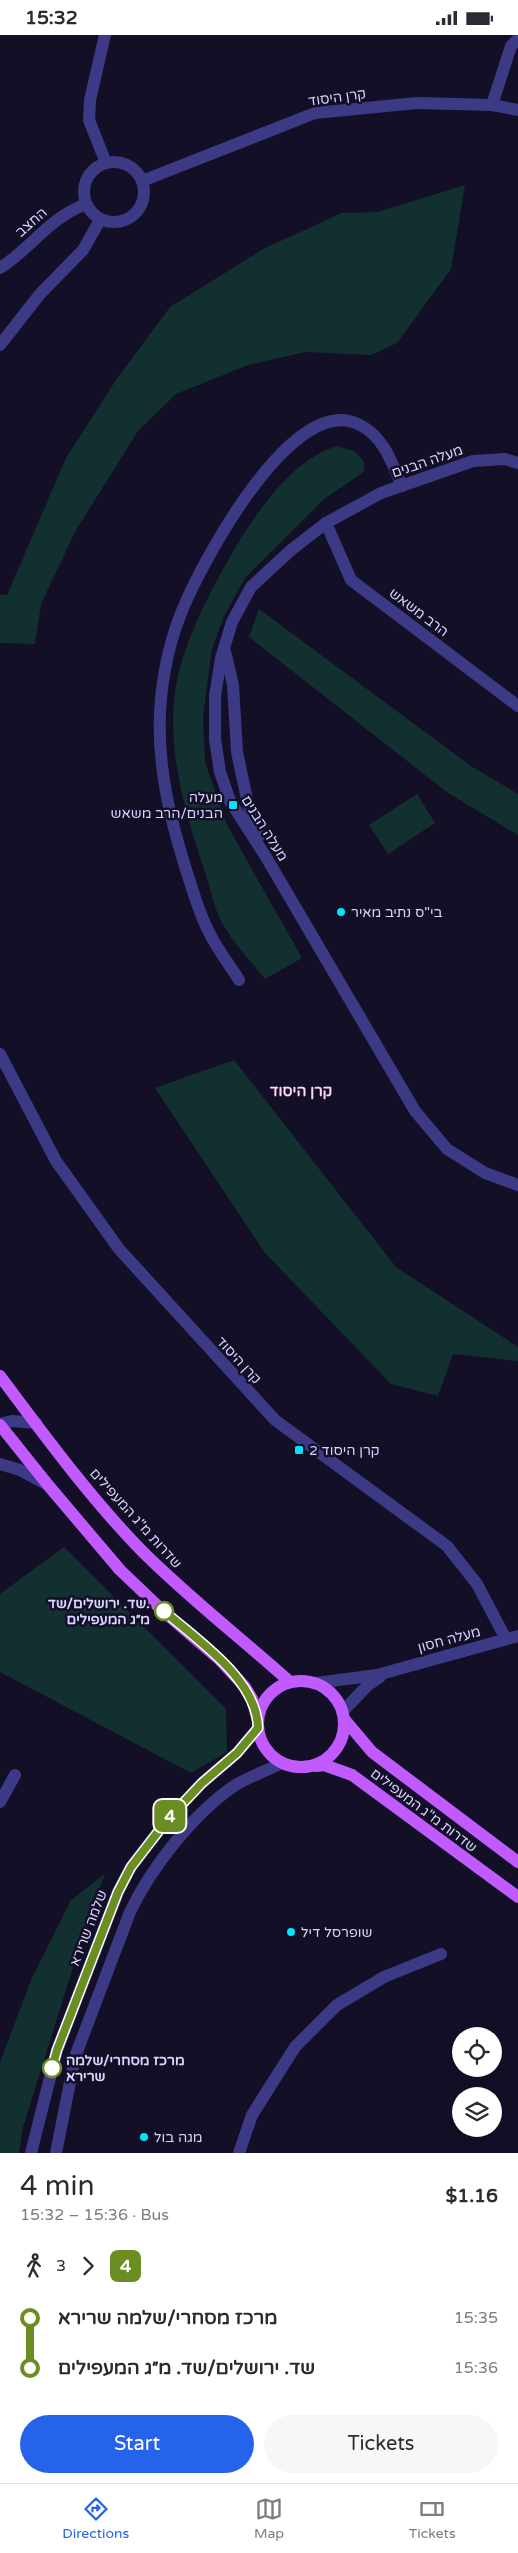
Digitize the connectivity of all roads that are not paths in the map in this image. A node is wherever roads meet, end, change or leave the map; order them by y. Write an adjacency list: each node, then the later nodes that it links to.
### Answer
1 (105, 35): 5 (street)
2 (518, 39): 3 (street)
3 (492, 105): 4 (street, קרן היסוד); 6 (street, קרן היסוד)
4 (518, 110)
5 (106, 163): 6 (street); 7 (street)
6 (142, 181): 8 (street)
7 (86, 204): 8 (street); 9 (street, החצב)
8 (100, 219): 10 (street)
9 (0, 268)
10 (0, 345)
11 (518, 463): 12 (street, מעלה הבנים)
12 (402, 486): 13 (street, מעלה הבנים); 17 (street)
13 (326, 523): 14 (street, מעלה הבנים); 15 (street, הרב משאש)
14 (224, 648): 16 (street); 16 (street, מעלה הבנים)
15 (518, 706)
16 (266, 857): 19 (street, מעלה הבנים)
17 (239, 980)
18 (0, 1054): 25 (street, קרן היסוד)
19 (518, 1185)
20 (0, 1376): 21 (main road, שדרות מ"ג המעפילים)
21 (36, 1423): 22 (street); 27 (main road, שדרות מ"ג המעפילים)
22 (0, 1424): 24 (main road)
23 (0, 1464): 24 (street)
24 (48, 1485): 30 (main road)
25 (512, 1638): 26 (street, מעלה חסון)
26 (388, 1672): 28 (street, מעלה חסון); 29 (street, מעלה חסון)
27 (290, 1682): 28 (main road); 30 (main road)
28 (316, 1683): 29 (main road)
29 (344, 1715): 32 (main road); 35 (main road, שדרות מ"ג המעפילים)
30 (258, 1725): 31 (main road); 38 (street, שלמה שרירא)
31 (282, 1763): 32 (main road); 39 (street)
32 (306, 1768): 36 (main road, שדרות מ"ג המעפילים)
33 (15, 1775): 34 (street)
34 (0, 1802)
35 (518, 1862)
36 (518, 1897)
37 (441, 1954): 40 (street)
38 (31, 2153)
39 (56, 2153)
40 (239, 2153)

